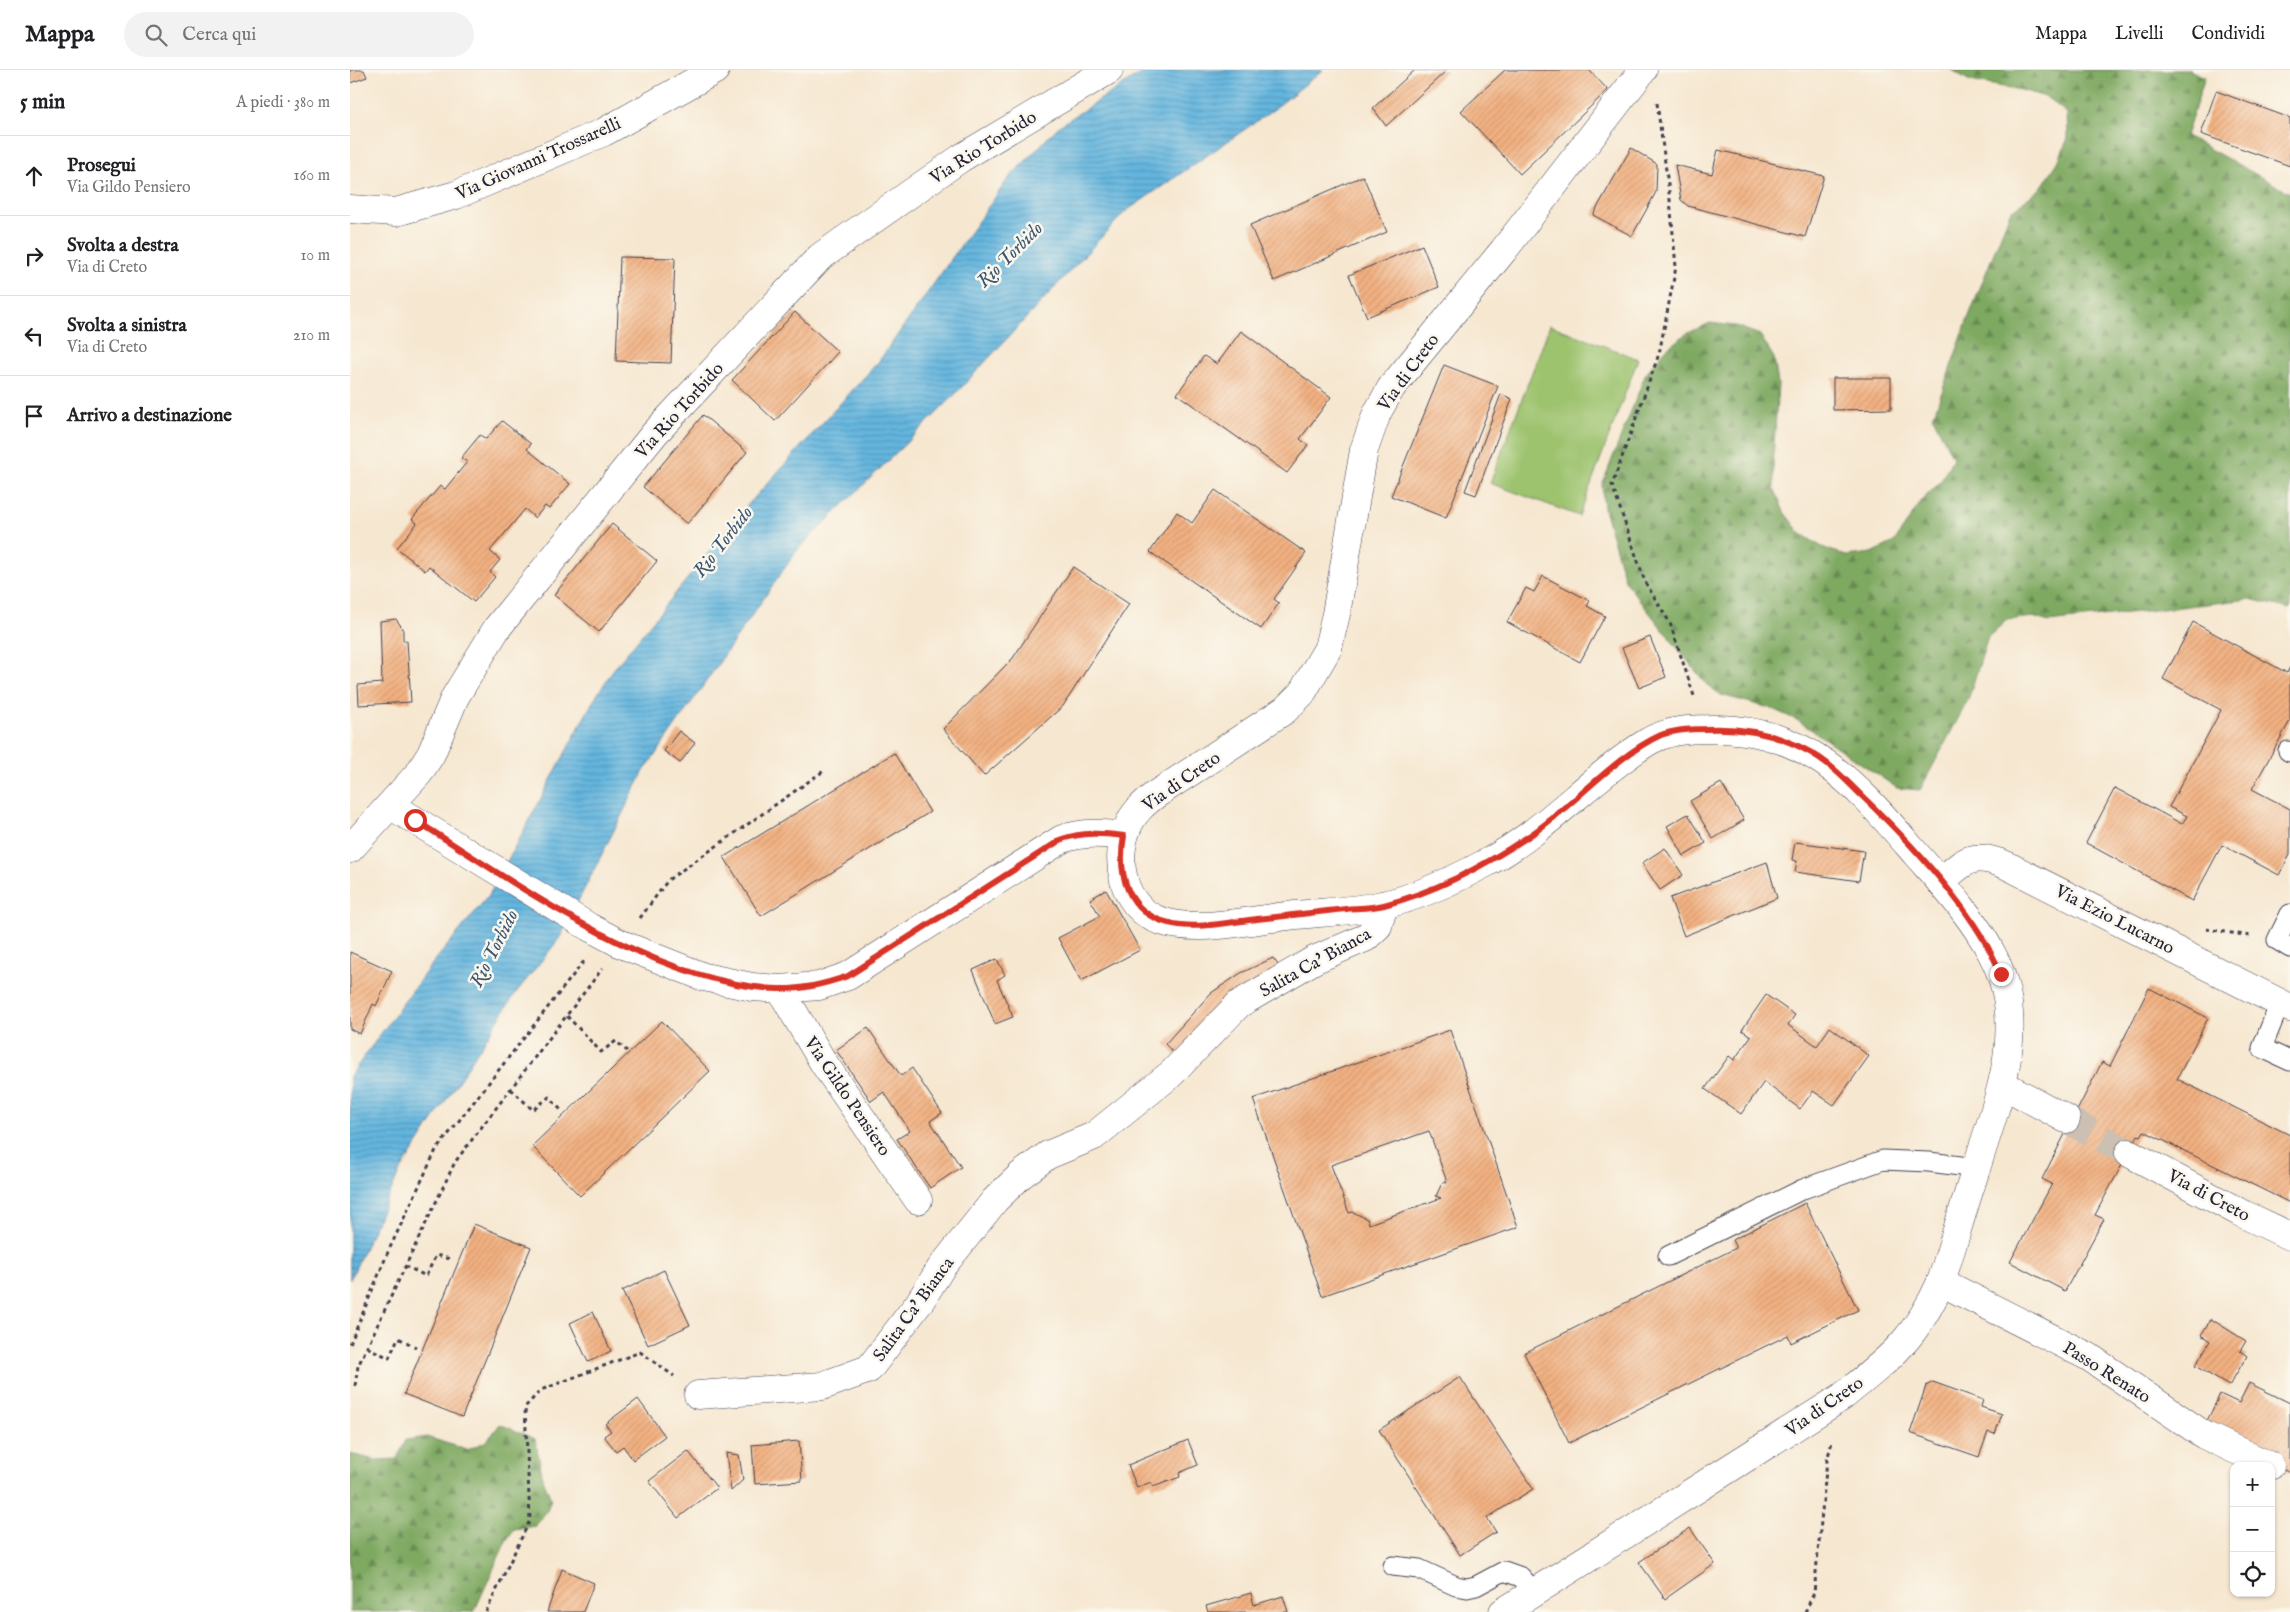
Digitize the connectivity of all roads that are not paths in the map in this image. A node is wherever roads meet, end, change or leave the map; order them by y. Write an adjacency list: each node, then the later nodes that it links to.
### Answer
1 (715, 70): 4 (street, Via Giovanni Trossarelli)
2 (1109, 70): 5 (street, Via Rio Torbido)
3 (1643, 70): 6 (street, Via di Creto)
4 (350, 210)
5 (390, 805): 7 (street, Via Rio Torbido); 12 (street)
6 (1124, 836): 9 (street, Via di Creto); 12 (street)
7 (350, 849)
8 (1941, 882): 9 (street, Via di Creto); 13 (street, Via Ezio Lucarno); 15 (street, Via di Creto)
9 (1384, 905): 23 (street, Salita Ca' Bianca)
10 (2290, 914): 11 (lane)
11 (2283, 944)
12 (780, 989): 19 (street, Via Gildo Pensiero)
13 (2285, 1005): 14 (lane)
14 (2290, 1062)
15 (2004, 1085): 16 (street); 18 (street, Via di Creto)
16 (2066, 1119)
17 (2129, 1153): 20 (street, Via di Creto)
18 (1976, 1168): 21 (lane); 22 (street, Via di Creto)
19 (918, 1200)
20 (2290, 1236)
21 (1668, 1256)
22 (1941, 1282): 24 (street, Passo Renato); 28 (street, Via di Creto)
23 (698, 1395)
24 (2262, 1462)
25 (2275, 1468): 26 (street, Passo Renato)
26 (2290, 1475)
27 (1393, 1566): 28 (lane)
28 (1534, 1592): 29 (street, Via di Creto)
29 (1503, 1612)

